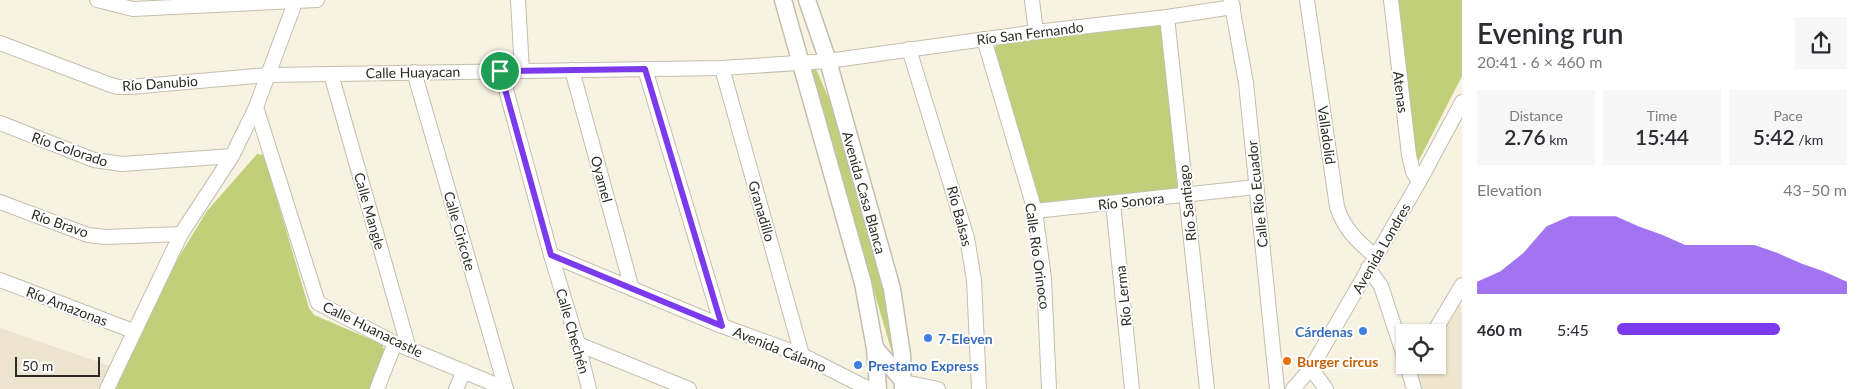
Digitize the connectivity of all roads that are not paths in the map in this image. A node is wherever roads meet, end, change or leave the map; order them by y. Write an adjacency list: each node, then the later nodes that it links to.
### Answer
1 (97, 0): 11 (street)
2 (296, 0): 3 (street); 10 (street); 27 (street)
3 (317, 0)
4 (518, 0): 24 (street)
5 (783, 0): 19 (street, Avenida Casa Blanca)
6 (807, 0): 18 (street, Avenida Casa Blanca)
7 (1032, 0): 14 (street)
8 (1307, 0): 40 (street, Valladolid)
9 (1391, 0): 32 (street, Atenas)
10 (219, 2): 11 (street)
11 (118, 3)
12 (1232, 3): 13 (street, Río San Fernando); 33 (street, Calle Río Ecuador)
13 (1167, 17): 14 (street, Río San Fernando); 34 (street, Río Santiago)
14 (1036, 32): 15 (street, Río San Fernando)
15 (984, 39): 17 (street, Río San Fernando); 37 (street, Calle Río Orinoco)
16 (0, 43): 27 (street, Río Danubio)
17 (909, 49): 18 (street, Río San Fernando); 67 (street, Río Balsas)
18 (828, 61): 19 (street, Calle Huayacan); 56 (street, Avenida Casa Blanca)
19 (801, 63): 20 (street, Calle Huayacan); 50 (street, Avenida Casa Blanca)
20 (722, 68): 21 (street, Calle Huayacan); 52 (street, Granadillo)
21 (645, 69): 22 (street, Calle Huayacan); 45 (street)
22 (572, 70): 24 (street, Calle Huayacan); 43 (street, Oyamel)
23 (500, 71): 24 (street, Calle Huayacan); 25 (street, Calle Huayacan); 39 (street, Calle Chechén)
24 (522, 71)
25 (414, 72): 26 (street, Calle Huayacan); 61 (street, Calle Ciricote)
26 (331, 74): 27 (street, Calle Huayacan); 51 (street, Calle Mangle)
27 (268, 75): 29 (street)
28 (1462, 102): 32 (street, Avenida Londres)
29 (256, 107): 31 (street); 48 (street, Calle Huanacastle)
30 (0, 123): 31 (street, Río Colorado)
31 (232, 156): 38 (street)
32 (1419, 182): 40 (street, Avenida Londres)
33 (1256, 187): 34 (street, Río Sonora); 71 (street, Calle Río Ecuador)
34 (1186, 195): 36 (street, Río Sonora); 70 (street, Río Santiago)
35 (0, 202): 38 (street, Río Bravo)
36 (1113, 203): 37 (street, Río Sonora); 69 (street, Río Lerma)
37 (1035, 211): 68 (street, Calle Río Orinoco)
38 (181, 234): 46 (street)
39 (551, 255): 43 (street, Avenida Cálamo); 49 (street, Calle Chechén)
40 (1372, 262): 47 (street, Valladolid); 53 (street, Avenida Londres)
41 (0, 280): 46 (street, Río Amazonas)
42 (1462, 286): 44 (street)
43 (632, 289): 45 (street, Avenida Cálamo)
44 (1439, 324)
45 (722, 326): 52 (street, Avenida Cálamo)
46 (133, 331): 58 (street)
47 (1396, 332)
48 (396, 343): 51 (street, Calle Huanacastle); 59 (street)
49 (578, 344): 62 (street, Calle Chechén); 63 (street)
50 (875, 348): 56 (street); 65 (street, Avenida Casa Blanca)
51 (410, 349): 54 (street, Calle Huanacastle)
52 (802, 355): 64 (street, Avenida Cálamo)
53 (1311, 368): 57 (street, Avenida Londres); 72 (street)
54 (464, 371): 60 (street); 61 (street, Calle Huanacastle)
55 (1412, 374): 73 (street)
56 (900, 387): 66 (street)
57 (1296, 388)
58 (107, 389)
59 (377, 389)
60 (456, 389)
61 (506, 389)
62 (588, 389)
63 (689, 389)
64 (869, 389)
65 (878, 389)
66 (938, 389)
67 (979, 389)
68 (1050, 389)
69 (1132, 389)
70 (1207, 389)
71 (1277, 389)
72 (1326, 389)
73 (1414, 389)

